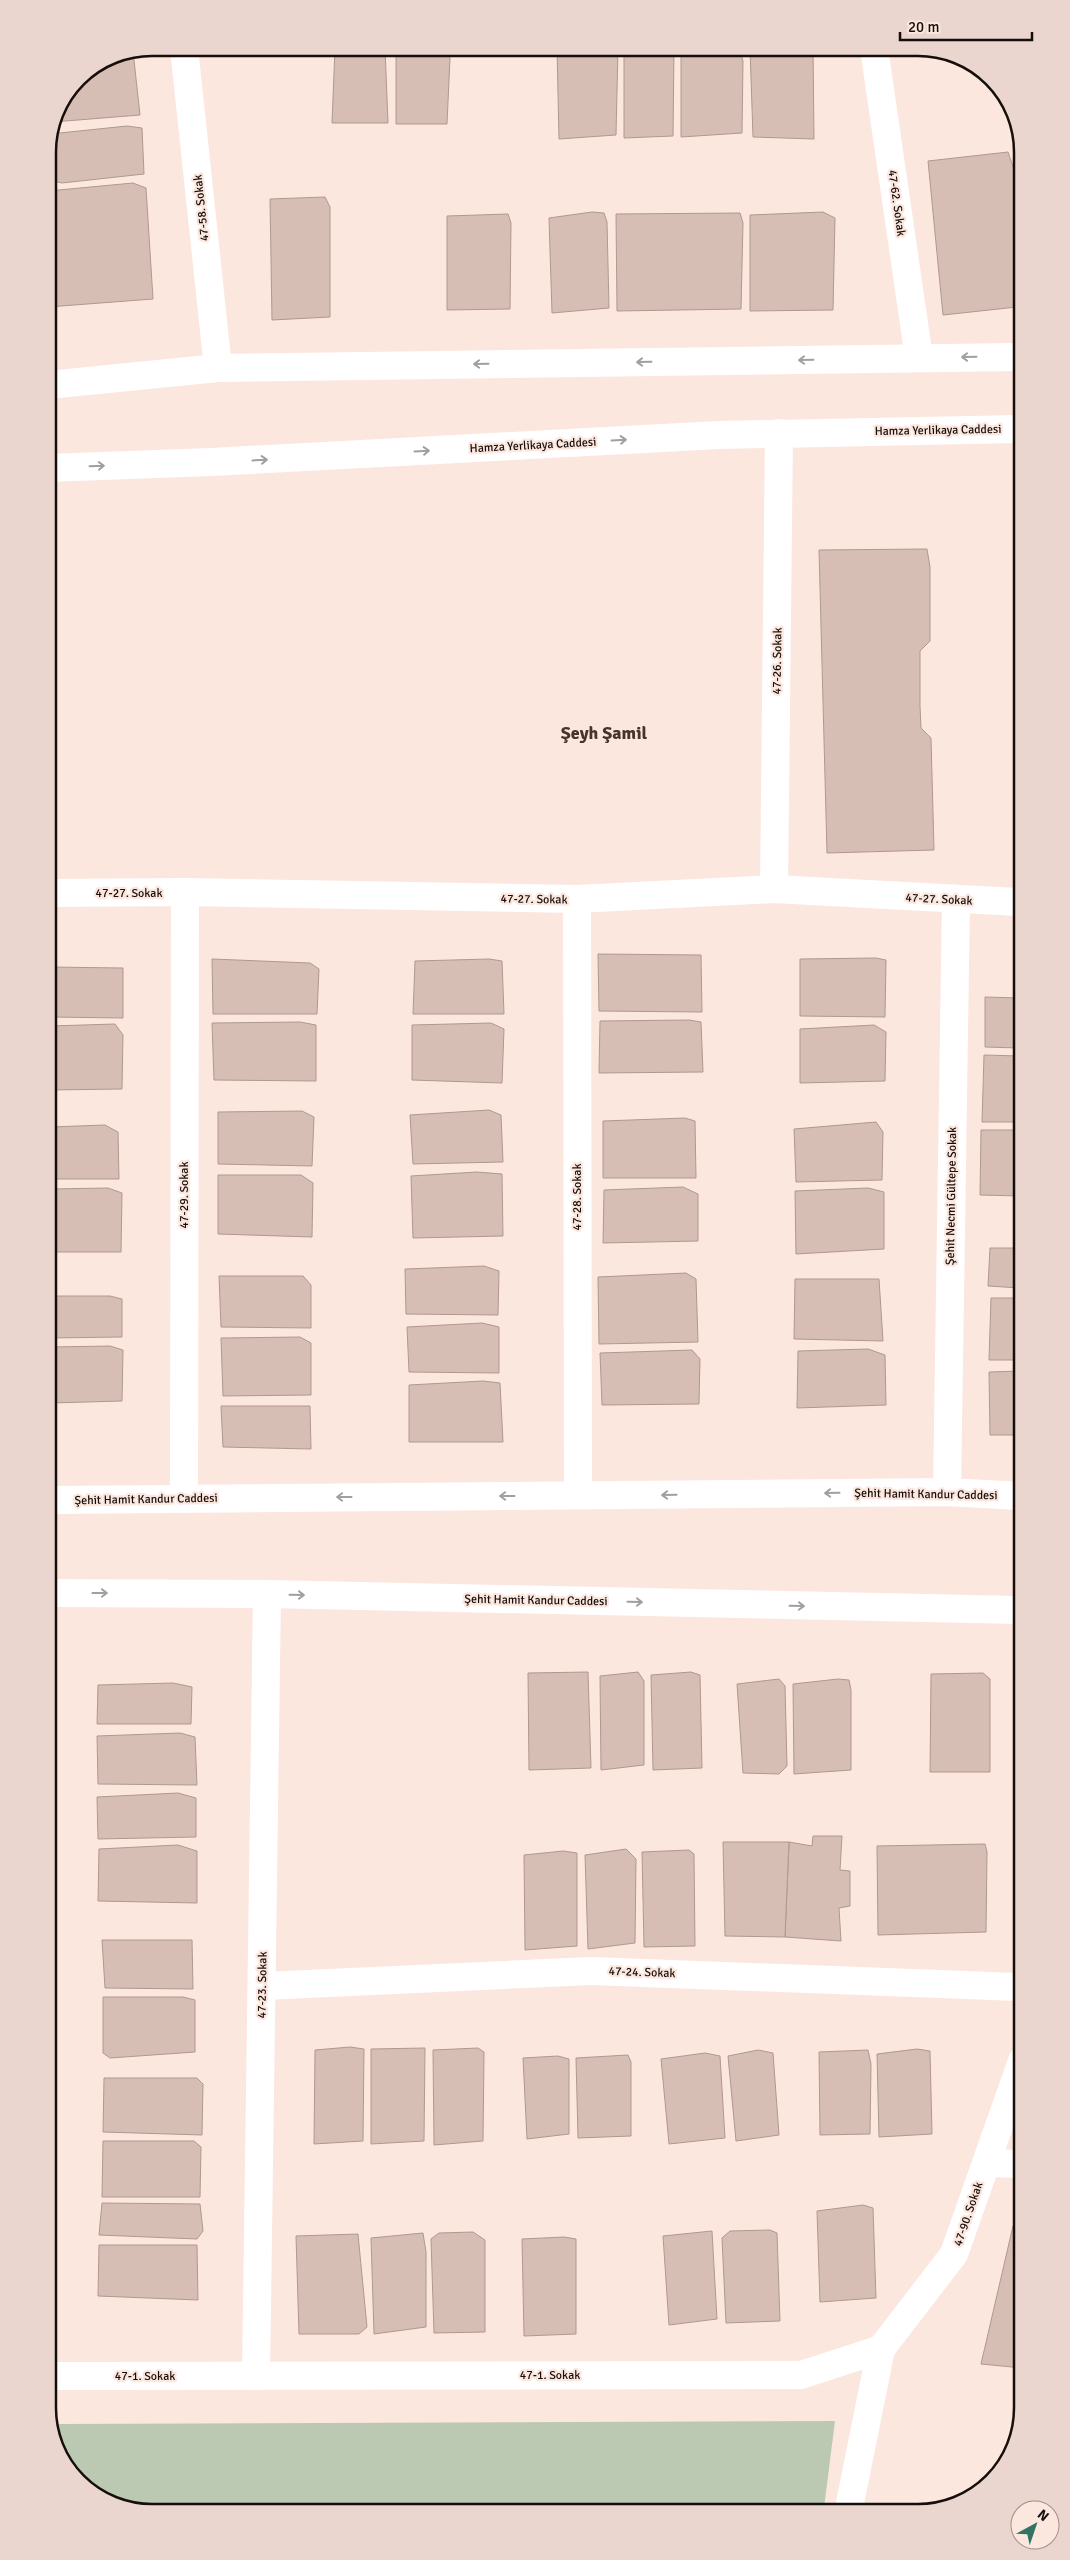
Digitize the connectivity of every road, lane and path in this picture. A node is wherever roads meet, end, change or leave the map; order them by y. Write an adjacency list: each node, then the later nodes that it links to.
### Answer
1 (185, 56): 5 (street, 47-58. Sokak)
2 (875, 56): 4 (street, 47-62. Sokak)
3 (1014, 357): 4 (street, one-way to 4)
4 (920, 358): 5 (street, one-way to 5)
5 (218, 368): 6 (street)
6 (56, 384)
7 (1014, 429): 8 (street, Hamza Yerlikaya Caddesi)
8 (779, 433): 9 (street, Hamza Yerlikaya Caddesi, one-way to 8); 10 (street, 47-26. Sokak)
9 (56, 468)
10 (774, 889): 13 (street, 47-27. Sokak); 14 (street, 47-27. Sokak)
11 (185, 892): 12 (street, 47-27. Sokak); 13 (street, 47-27. Sokak); 19 (street, 47-29. Sokak)
12 (56, 893)
13 (577, 899): 17 (street, 47-28. Sokak)
14 (956, 900): 15 (street, 47-27. Sokak); 16 (street, Şehit Necmi Gültepe Sokak)
15 (1014, 902)
16 (947, 1492): 17 (street, Şehit Hamit Kandur Caddesi, one-way to 17); 18 (street, Şehit Hamit Kandur Caddesi)
17 (578, 1496): 19 (street, Şehit Hamit Kandur Caddesi, one-way to 19)
18 (1014, 1496)
19 (184, 1499): 20 (street, Şehit Hamit Kandur Caddesi)
20 (56, 1500)
21 (56, 1593): 22 (street, Şehit Hamit Kandur Caddesi, one-way to 22)
22 (267, 1594): 23 (street, Şehit Hamit Kandur Caddesi, one-way to 23); 24 (street, 47-23. Sokak)
23 (1014, 1610)
24 (263, 1986): 25 (street, 47-24. Sokak); 31 (street, 47-23. Sokak)
25 (1014, 1987)
26 (1014, 2084): 27 (street, 47-90. Sokak)
27 (986, 2163): 28 (street); 29 (street, 47-90. Sokak)
28 (1014, 2164)
29 (881, 2349): 31 (street, 47-1. Sokak); 32 (street)
30 (56, 2376): 31 (street, 47-1. Sokak)
31 (256, 2376)
32 (850, 2504)

